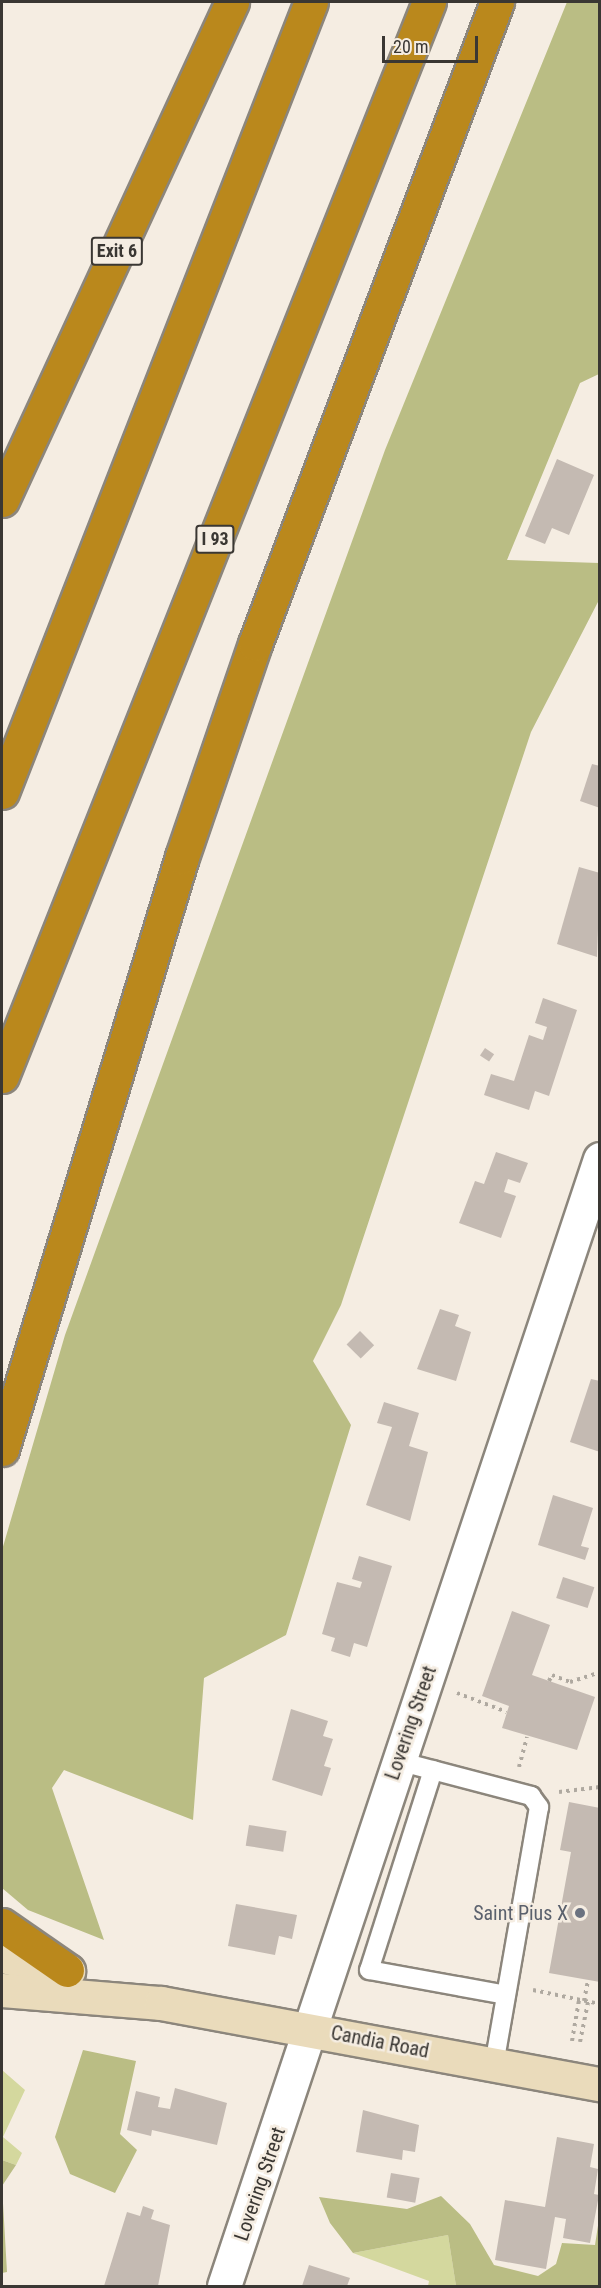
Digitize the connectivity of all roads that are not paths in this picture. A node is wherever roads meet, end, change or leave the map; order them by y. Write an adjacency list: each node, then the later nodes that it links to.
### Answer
1 (232, 2): 5 (highway, Exit 6)
2 (311, 2): 6 (highway)
3 (429, 2): 7 (highway, I 93)
4 (497, 2): 9 (highway)
5 (2, 500)
6 (2, 792)
7 (2, 1076)
8 (600, 1159): 10 (street, Lovering Street)
9 (2, 1449)
10 (398, 1761): 11 (lane); 18 (street, Lovering Street)
11 (433, 1770): 16 (lane); 16 (lane)
12 (2, 1925): 14 (highway)
13 (2, 1956): 14 (main road, Candia Road)
14 (67, 1970): 17 (main road, Candia Road)
15 (2, 1990): 17 (main road, Candia Road)
16 (507, 1990): 19 (lane)
17 (161, 2003): 18 (main road, Candia Road)
18 (308, 2028): 19 (main road, Candia Road); 21 (street, Lovering Street)
19 (494, 2065): 20 (main road, Candia Road)
20 (600, 2084)
21 (224, 2286)

